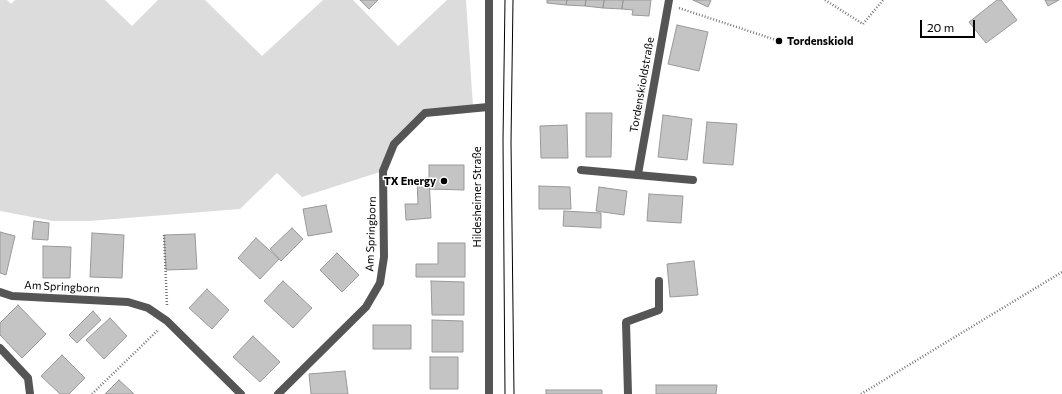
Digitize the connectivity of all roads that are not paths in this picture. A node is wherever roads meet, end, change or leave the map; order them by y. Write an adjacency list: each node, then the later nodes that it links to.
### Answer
1 (489, 0): 3 (street, Hildesheimer Straße)
2 (668, 2): 5 (street, Tordenskioldstraße)
3 (488, 107): 12 (street, Am Springborn); 13 (street, Hildesheimer Straße)
4 (581, 170): 5 (street)
5 (638, 174): 6 (street)
6 (693, 180)
7 (660, 282): 14 (street)
8 (0, 292): 11 (street, Am Springborn)
9 (0, 348): 10 (street)
10 (30, 394)
11 (241, 394)
12 (278, 394)
13 (489, 394)
14 (628, 394)

